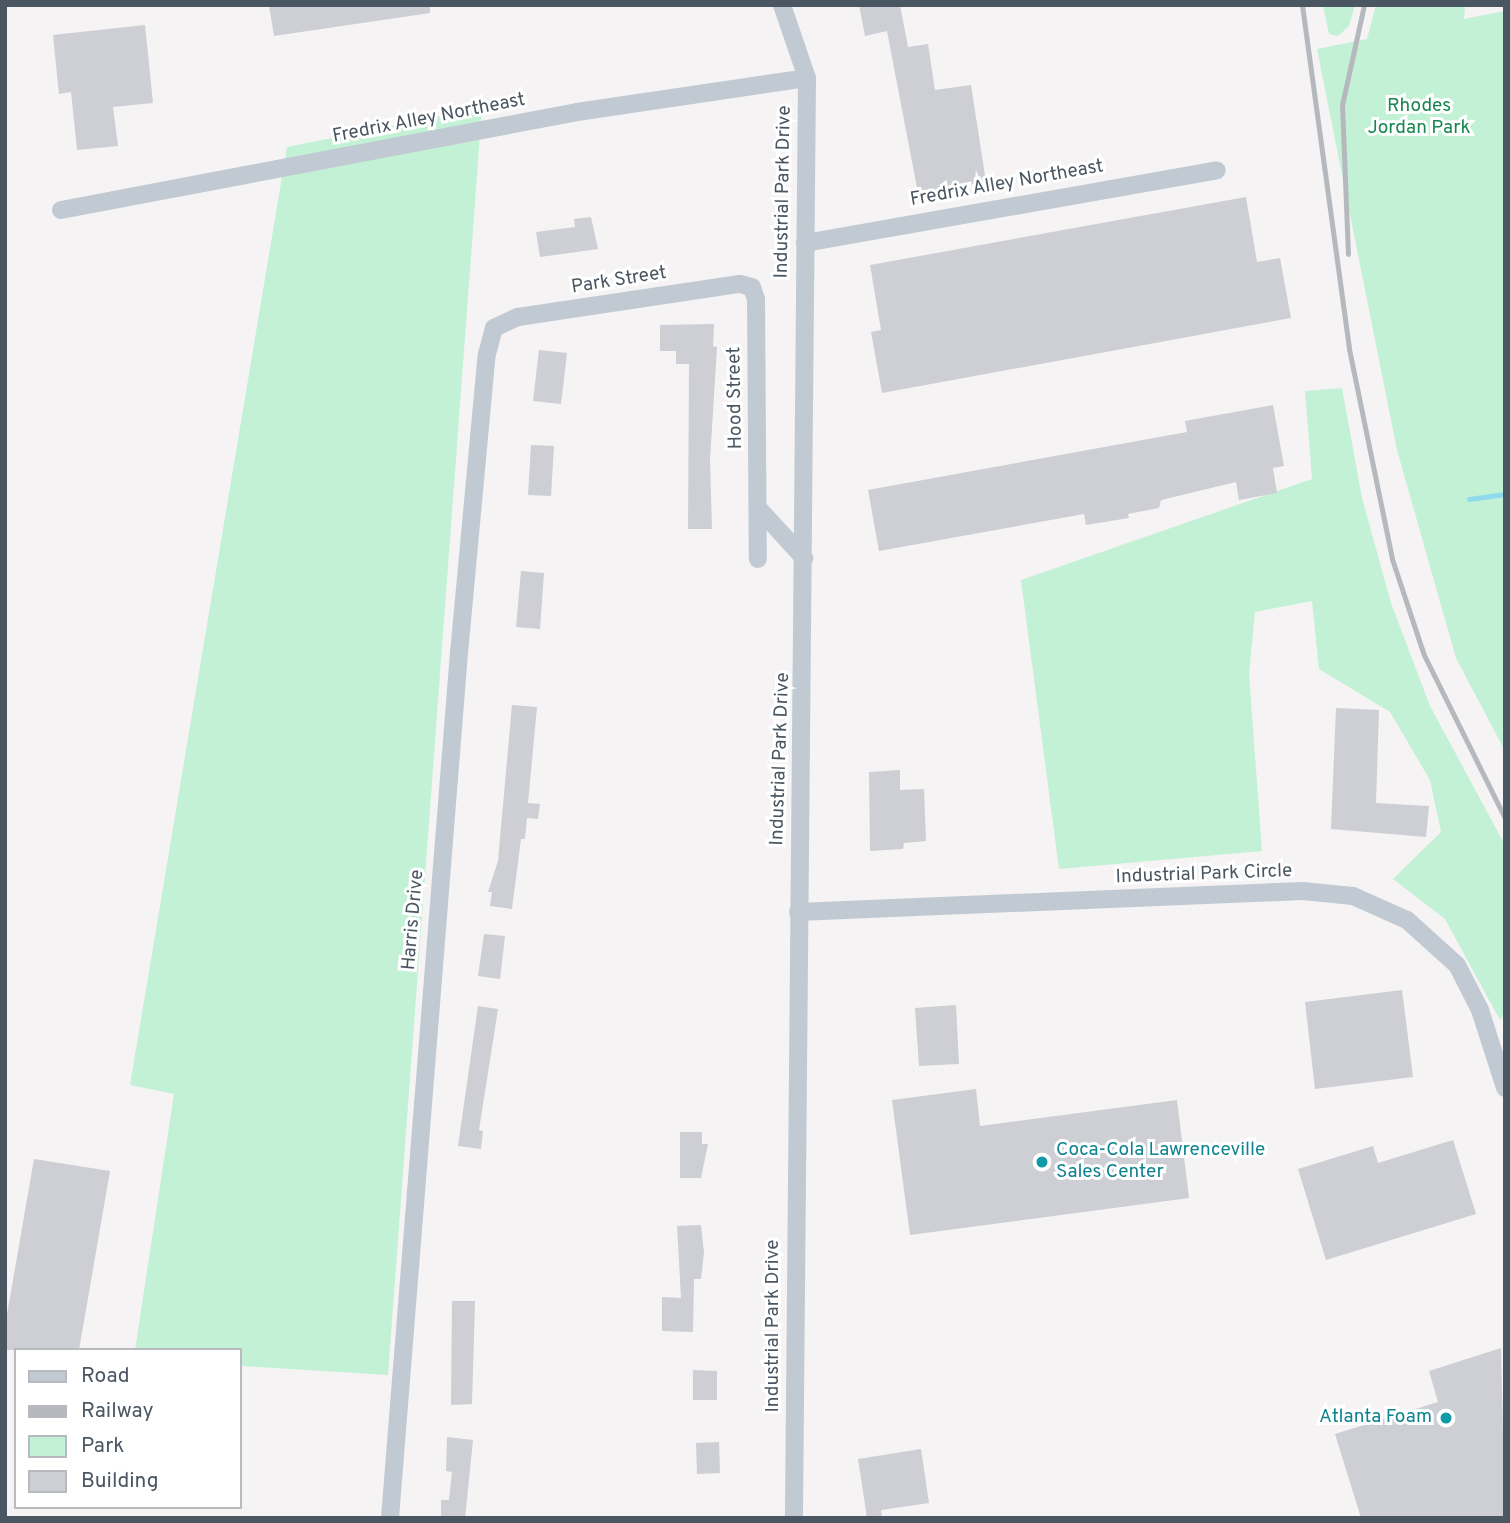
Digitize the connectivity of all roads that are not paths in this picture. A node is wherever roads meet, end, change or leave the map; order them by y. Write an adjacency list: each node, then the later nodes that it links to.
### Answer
1 (782, 5): 2 (street, Industrial Park Drive)
2 (807, 78): 4 (street, Fredrix Alley Northeast); 5 (street, Industrial Park Drive)
3 (1217, 170): 5 (street, Fredrix Alley Northeast)
4 (61, 210)
5 (805, 243): 9 (street, Industrial Park Drive)
6 (752, 287): 7 (street, Park Street); 8 (street, Hood Street)
7 (494, 328): 13 (street, Harris Drive)
8 (759, 509): 9 (street); 10 (street, Hood Street)
9 (804, 558): 11 (street, Industrial Park Drive)
10 (758, 559)
11 (798, 912): 12 (street, Industrial Park Circle); 14 (street, Industrial Park Drive)
12 (1505, 1088)
13 (390, 1518)
14 (794, 1518)

